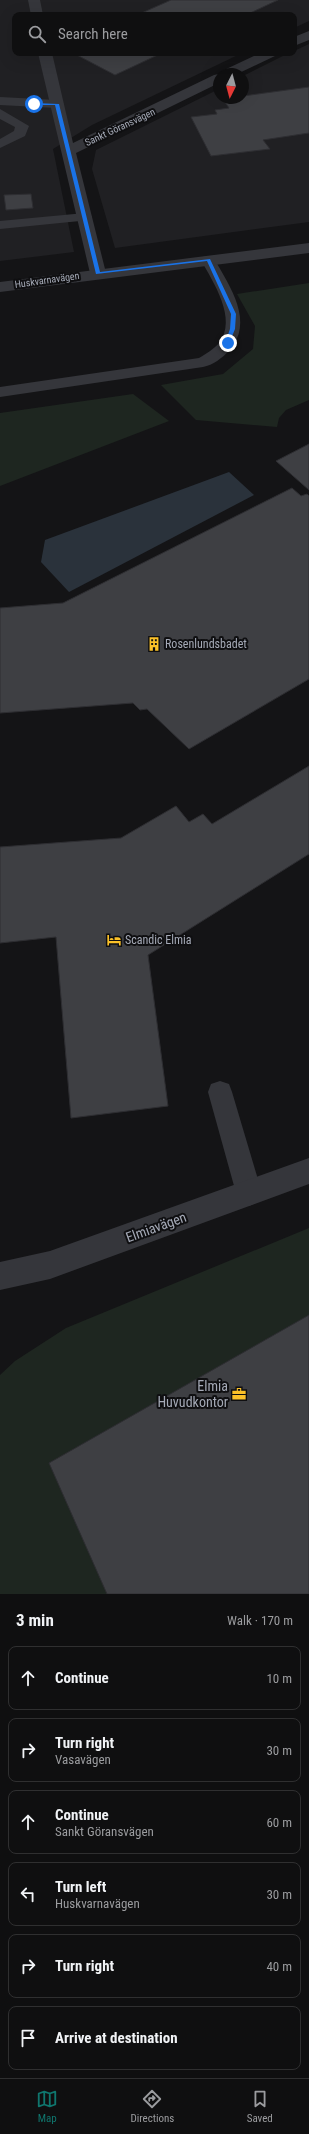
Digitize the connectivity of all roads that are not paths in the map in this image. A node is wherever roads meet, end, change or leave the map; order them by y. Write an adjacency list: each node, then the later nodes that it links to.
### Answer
1 (34, 0): 2 (street)
2 (36, 12)
3 (309, 35): 4 (street)
4 (297, 41)
5 (46, 56): 10 (street)
6 (264, 56): 7 (street)
7 (239, 68)
8 (213, 81): 13 (street, Sankt Göransvägen)
9 (0, 101): 10 (lane)
10 (57, 104): 13 (street)
11 (0, 113): 12 (lane)
12 (0, 144)
13 (68, 151): 14 (street)
14 (85, 217): 15 (lane); 18 (street)
15 (0, 225)
16 (309, 248): 17 (street, Huskvarnavägen)
17 (208, 260): 18 (street, Huskvarnavägen); 20 (lane)
18 (98, 273): 19 (street, Huskvarnavägen)
19 (0, 287)
20 (0, 392)
21 (220, 1092): 23 (lane)
22 (309, 1171): 23 (street, Elmiavägen)
23 (249, 1193): 24 (street, Elmiavägen)
24 (0, 1276)

